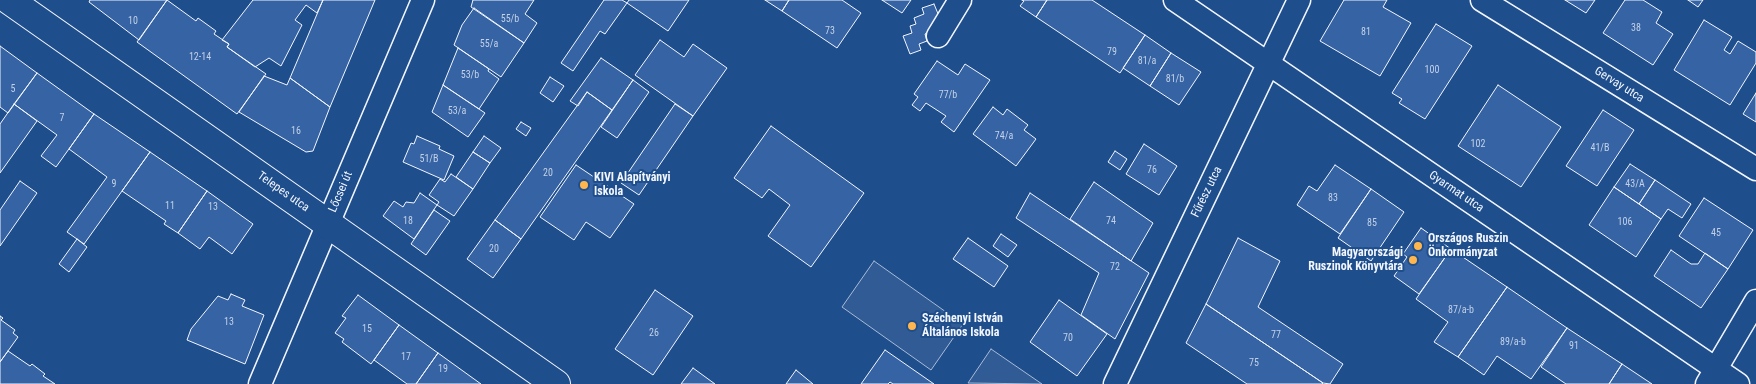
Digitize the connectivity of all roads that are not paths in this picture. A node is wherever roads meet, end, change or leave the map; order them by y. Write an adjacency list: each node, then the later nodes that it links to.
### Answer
1 (9, 0): 10 (street, Telepes utca)
2 (423, 0): 10 (street, Lőcsei út)
3 (960, 0): 7 (street)
4 (1175, 0): 8 (street, Gyarmat utca)
5 (1298, 0): 8 (street, Fűrész utca)
6 (1482, 0): 9 (street, Gervay utca)
7 (938, 36)
8 (1268, 64): 12 (street, Gyarmat utca); 15 (street, Fűrész utca)
9 (1756, 169)
10 (328, 223): 13 (street, Lőcsei út); 14 (street, Telepes utca)
11 (1756, 301): 12 (street)
12 (1711, 377): 16 (street, Gyarmat utca)
13 (260, 384)
14 (556, 384)
15 (1115, 384)
16 (1738, 384)

